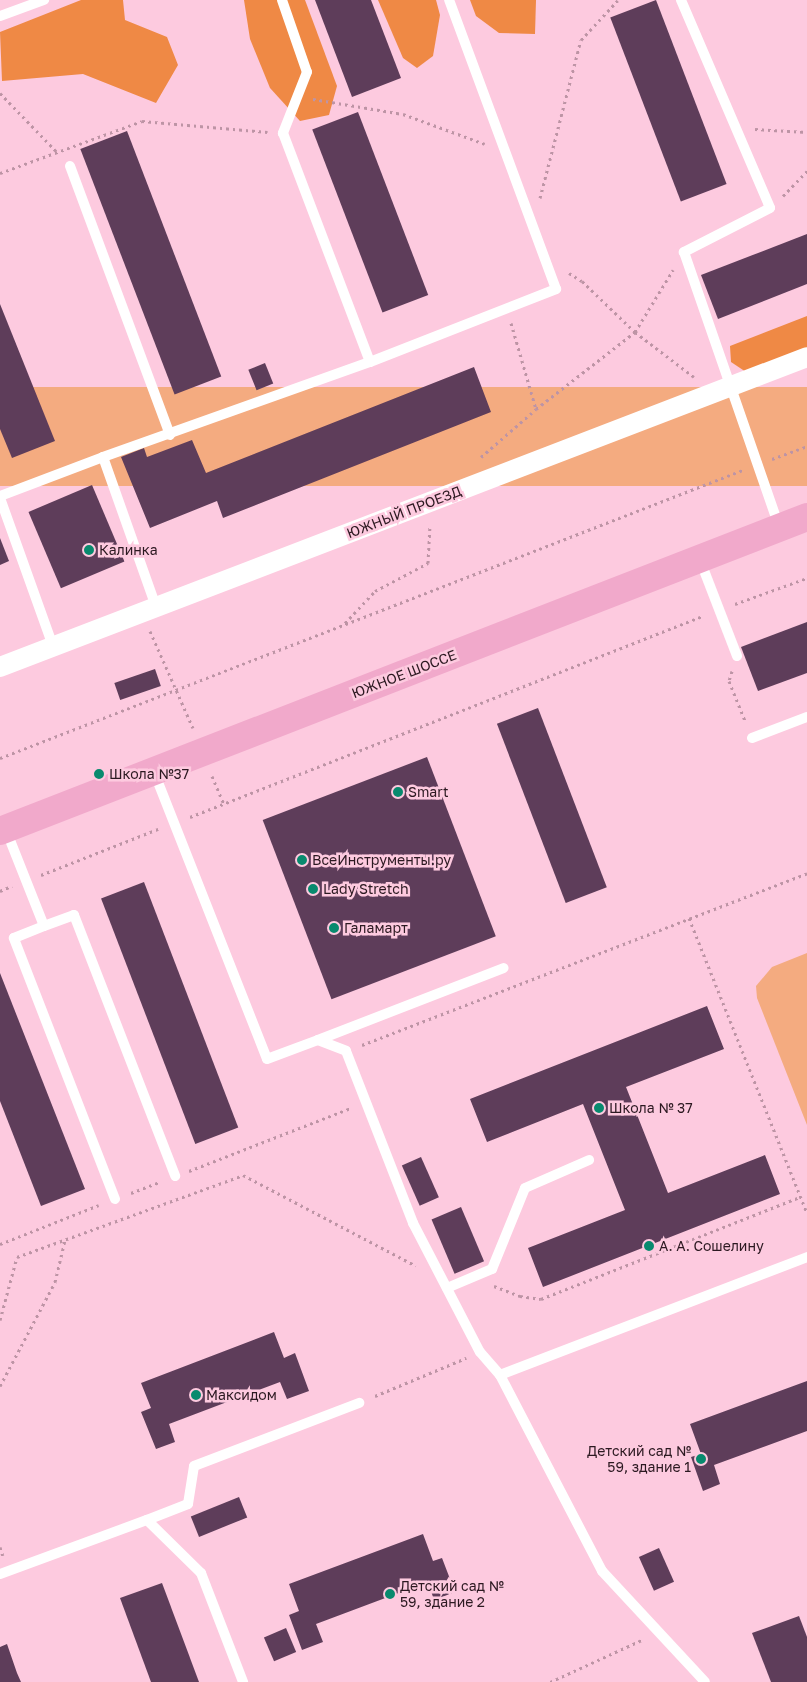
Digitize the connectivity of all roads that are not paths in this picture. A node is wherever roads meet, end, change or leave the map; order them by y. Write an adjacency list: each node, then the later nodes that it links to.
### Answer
1 (44, 0): 5 (lane)
2 (282, 0): 8 (lane)
3 (449, 0): 8 (lane)
4 (681, 0): 9 (lane)
5 (0, 16)
6 (70, 166): 10 (lane)
7 (807, 357): 9 (street, ЮЖНЫЙ ПРОЕЗД)
8 (370, 362): 10 (lane)
9 (723, 389): 14 (lane); 16 (street, ЮЖНЫЙ ПРОЕЗД)
10 (170, 435): 11 (lane)
11 (103, 457): 12 (lane); 16 (lane)
12 (0, 497): 17 (lane)
13 (807, 517): 14 (main road, ЮЖНОЕ ШОССЕ)
14 (779, 528): 15 (main road, ЮЖНОЕ ШОССЕ)
15 (699, 559): 18 (lane); 22 (main road, ЮЖНОЕ ШОССЕ)
16 (149, 610): 17 (street, ЮЖНЫЙ ПРОЕЗД)
17 (53, 646): 19 (street, ЮЖНЫЙ ПРОЕЗД)
18 (738, 656)
19 (0, 667)
20 (807, 717): 21 (lane)
21 (752, 738)
22 (154, 771): 23 (main road, ЮЖНОЕ ШОССЕ); 26 (lane)
23 (3, 830): 24 (lane)
24 (44, 926): 28 (lane); 29 (lane)
25 (504, 968): 26 (lane)
26 (318, 1040): 31 (lane)
27 (589, 1160): 31 (lane)
28 (176, 1176)
29 (115, 1199)
30 (807, 1257): 32 (lane)
31 (445, 1284): 32 (lane)
32 (500, 1376): 37 (lane)
33 (359, 1403): 34 (lane)
34 (147, 1520): 35 (lane); 36 (lane)
35 (0, 1574)
36 (243, 1682)
37 (705, 1682)

